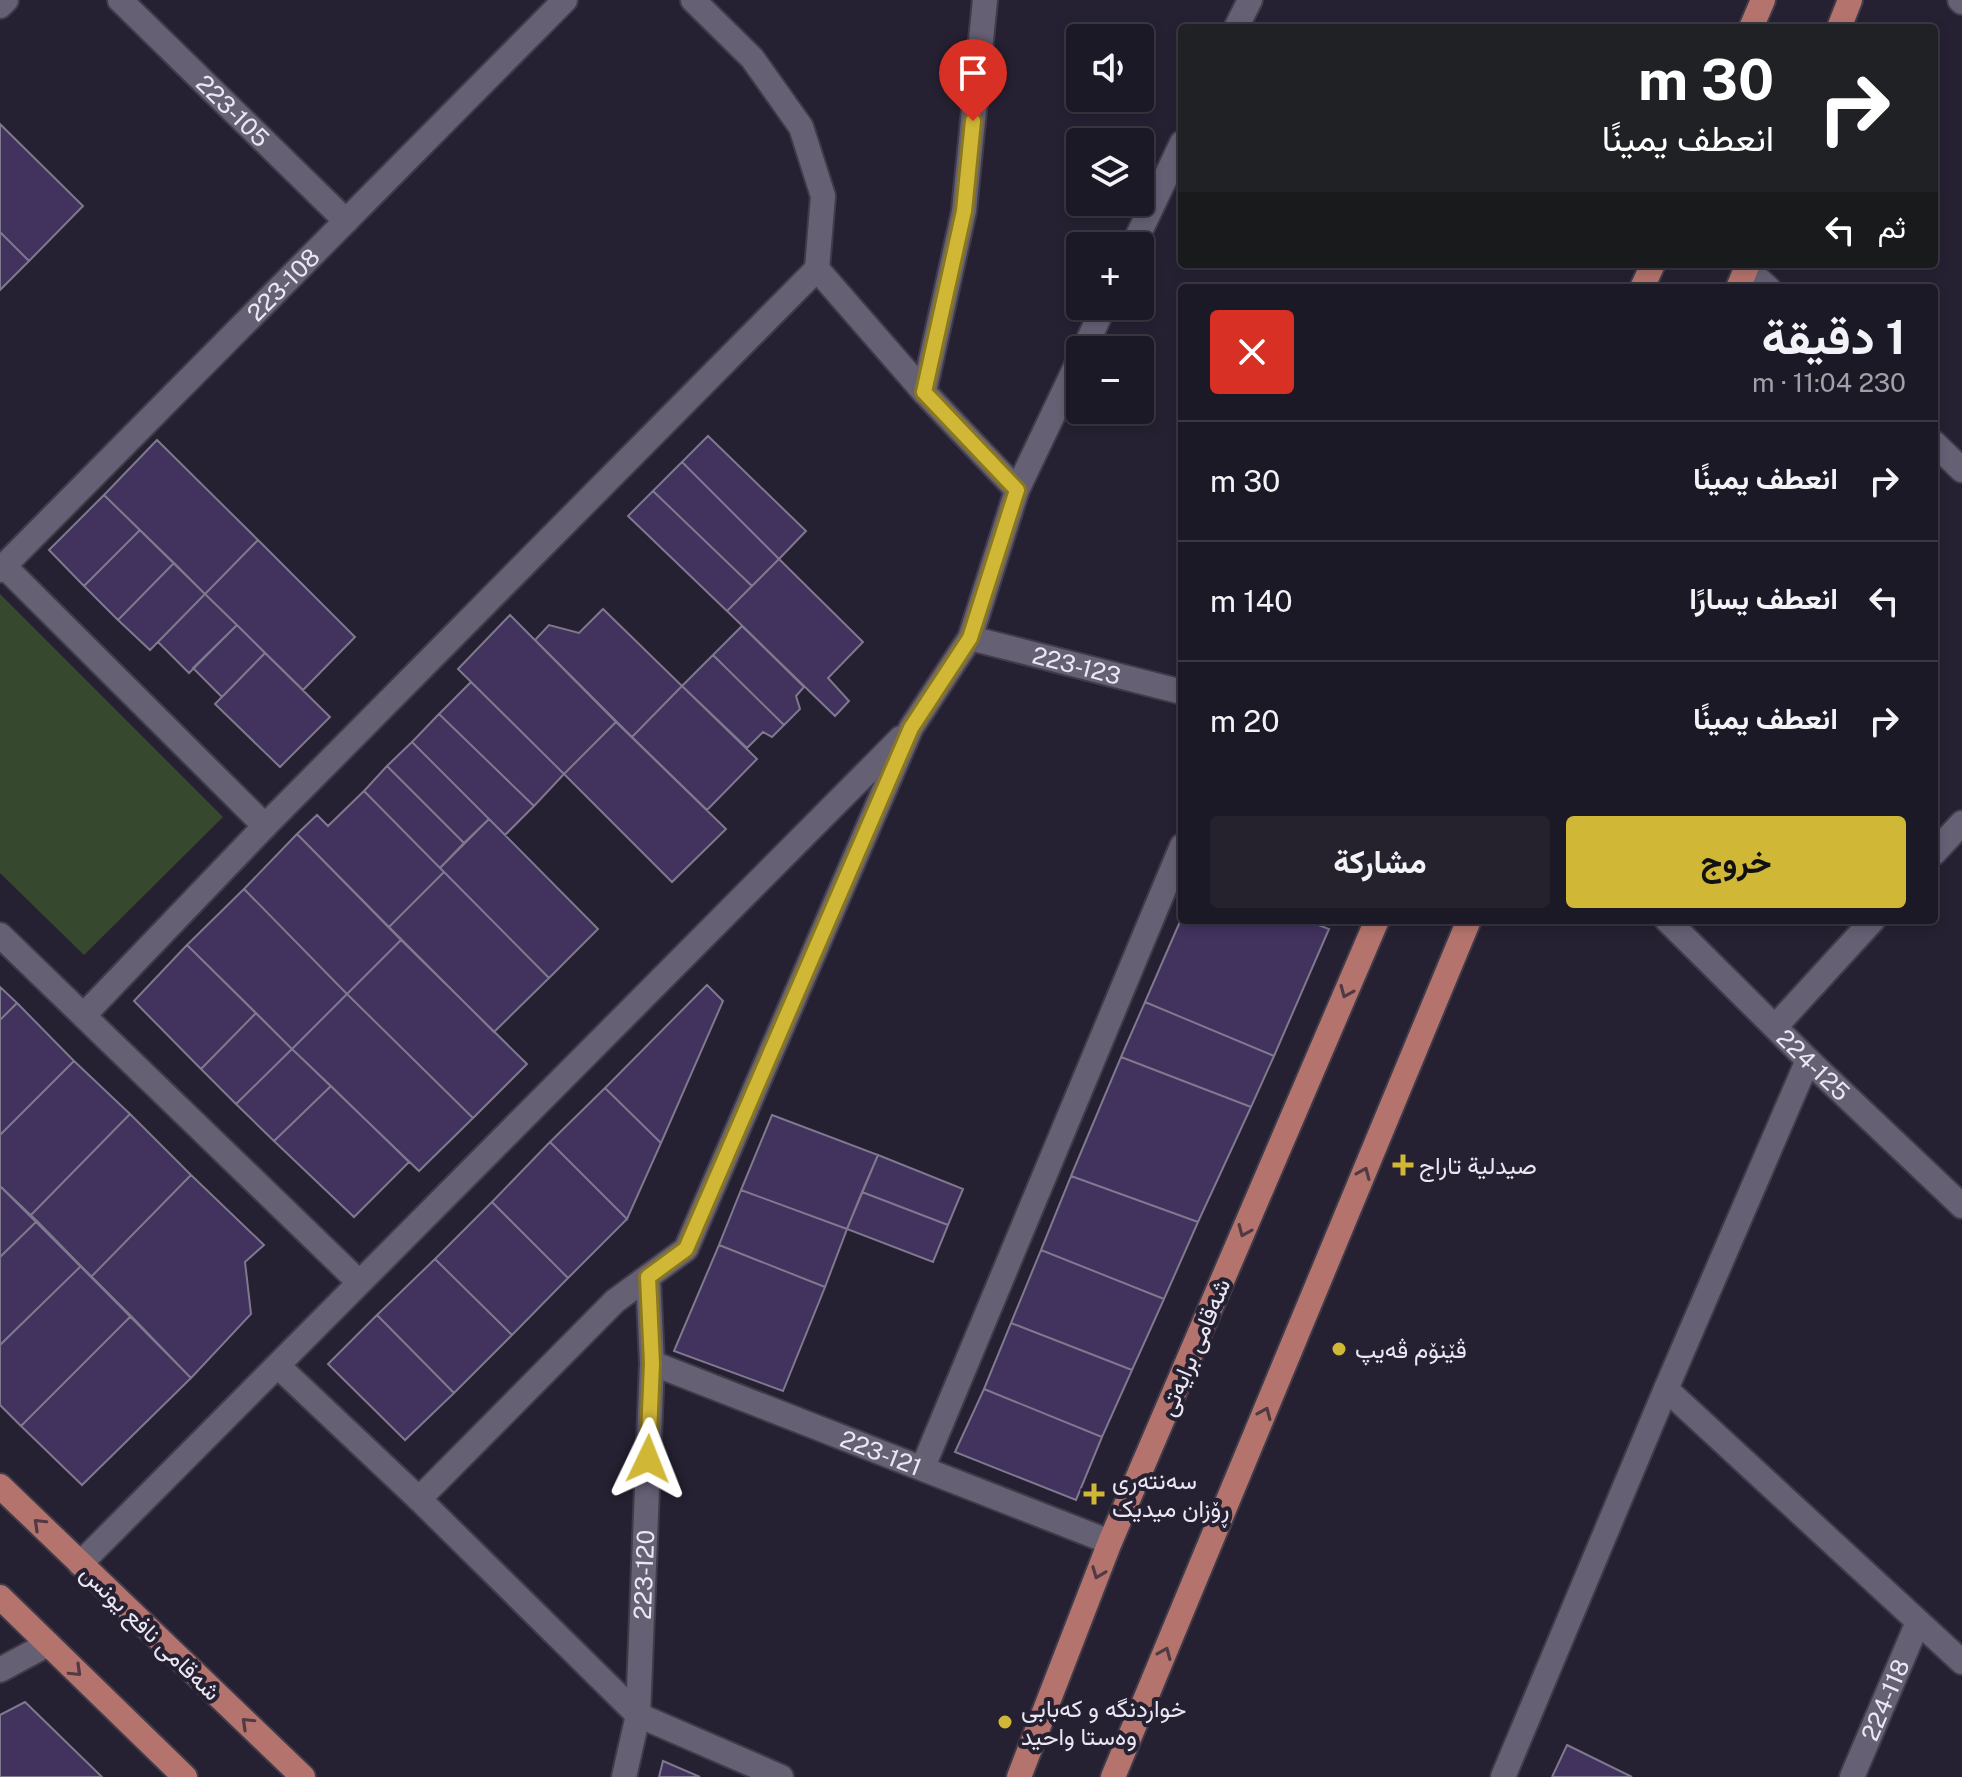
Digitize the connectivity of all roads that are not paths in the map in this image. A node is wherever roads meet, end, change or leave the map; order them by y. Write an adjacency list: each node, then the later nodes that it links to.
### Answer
1 (6, 0): 9 (street)
2 (120, 0): 14 (street, 223-105)
3 (565, 0): 14 (street, 223-108)
4 (693, 0): 16 (street)
5 (985, 0): 20 (street)
6 (1250, 0): 10 (street)
7 (1763, 0): 11 (main road)
8 (1850, 0): 12 (main road)
9 (0, 6)
10 (1238, 24)
11 (1753, 24)
12 (1841, 24)
13 (1178, 151): 15 (street)
14 (346, 221): 24 (street, 223-108)
15 (1140, 232)
16 (817, 269): 20 (street); 29 (street)
17 (1744, 273): 18 (street)
18 (1762, 284)
19 (1066, 387): 23 (street)
20 (924, 392): 23 (street)
21 (1938, 447): 22 (street)
22 (1962, 470)
23 (1017, 490): 25 (street)
24 (2, 568): 29 (street)
25 (970, 638): 26 (street, 223-123); 27 (street)
26 (1178, 691)
27 (911, 728): 41 (street); 42 (street)
28 (1962, 823): 30 (street)
29 (265, 826): 37 (street)
30 (1938, 849)
31 (1178, 856): 46 (street)
32 (1375, 924): 49 (main road, شەقامی برایەتی, one-way to 49)
33 (1467, 924): 62 (main road, one-way to 33)
34 (1671, 924): 38 (street, 224-125)
35 (1869, 924): 38 (street)
36 (0, 935): 37 (street)
37 (84, 1015): 42 (street)
38 (1775, 1027): 39 (street, 224-125)
39 (1808, 1060): 40 (street, 224-125); 45 (street)
40 (1962, 1206)
41 (648, 1277): 43 (street, 223-120); 48 (street)
42 (359, 1282): 44 (street)
43 (652, 1363): 46 (street, 223-121); 56 (street, 223-120)
44 (278, 1366): 48 (street); 50 (street)
45 (1666, 1389): 52 (street); 63 (street)
46 (923, 1467): 49 (street, 223-121)
47 (0, 1486): 50 (main road, شەقامی نافع یونس, one-way to 47)
48 (419, 1499): 56 (street)
49 (1110, 1542): 61 (main road, شەقامی برایەتی, one-way to 61)
50 (80, 1564): 58 (main road, شەقامی نافع یونس, one-way to 50)
51 (0, 1597): 53 (main road)
52 (1918, 1622): 54 (street); 64 (street, 224-118)
53 (48, 1644): 55 (street); 57 (main road, one-way to 57)
54 (1962, 1662)
55 (0, 1670)
56 (638, 1715): 59 (street, 223-120); 60 (street)
57 (185, 1777)
58 (303, 1777)
59 (624, 1777)
60 (781, 1777)
61 (1019, 1777)
62 (1113, 1777)
63 (1503, 1777)
64 (1852, 1777)

